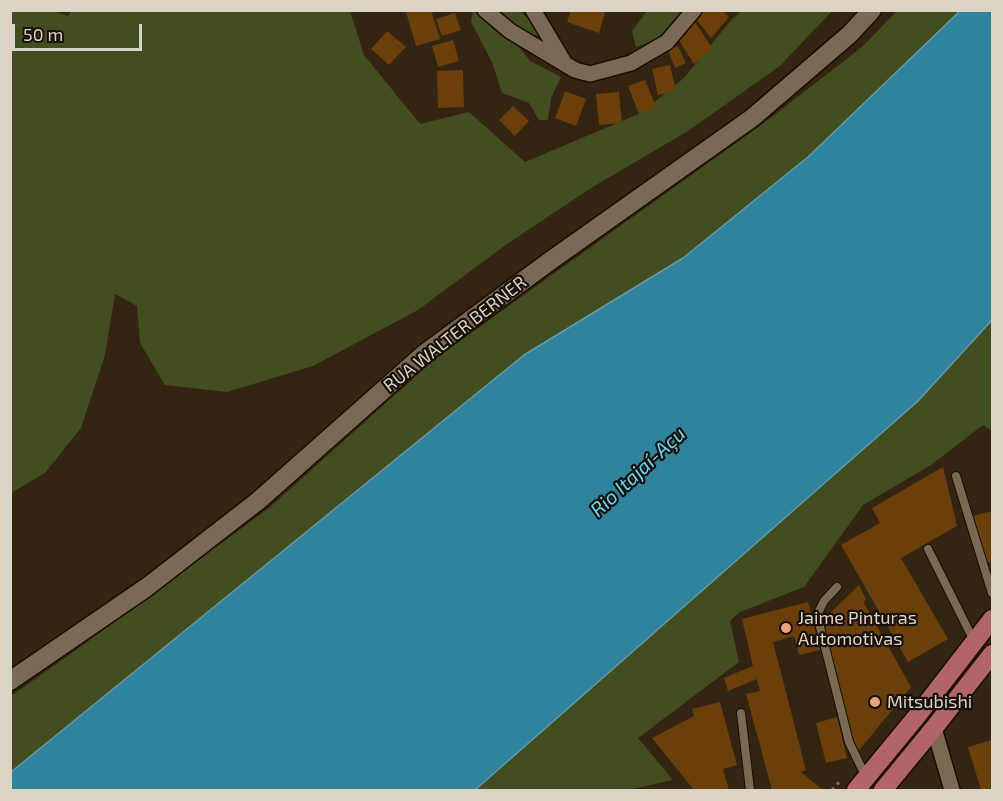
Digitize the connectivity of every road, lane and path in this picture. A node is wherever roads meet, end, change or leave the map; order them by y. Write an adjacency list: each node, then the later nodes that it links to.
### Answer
1 (485, 10): 5 (street)
2 (533, 10): 5 (street)
3 (694, 10): 5 (street)
4 (872, 10): 13 (street, RUA WALTER BERNER)
5 (565, 64)
6 (956, 476): 9 (lane)
7 (928, 549): 11 (lane)
8 (837, 587): 16 (lane)
9 (993, 593)
10 (993, 619): 11 (main road)
11 (975, 642): 16 (main road)
12 (993, 654): 15 (main road)
13 (10, 681)
14 (741, 713): 17 (lane)
15 (934, 728): 18 (main road); 19 (street)
16 (861, 784)
17 (750, 790)
18 (883, 790)
19 (952, 790)

